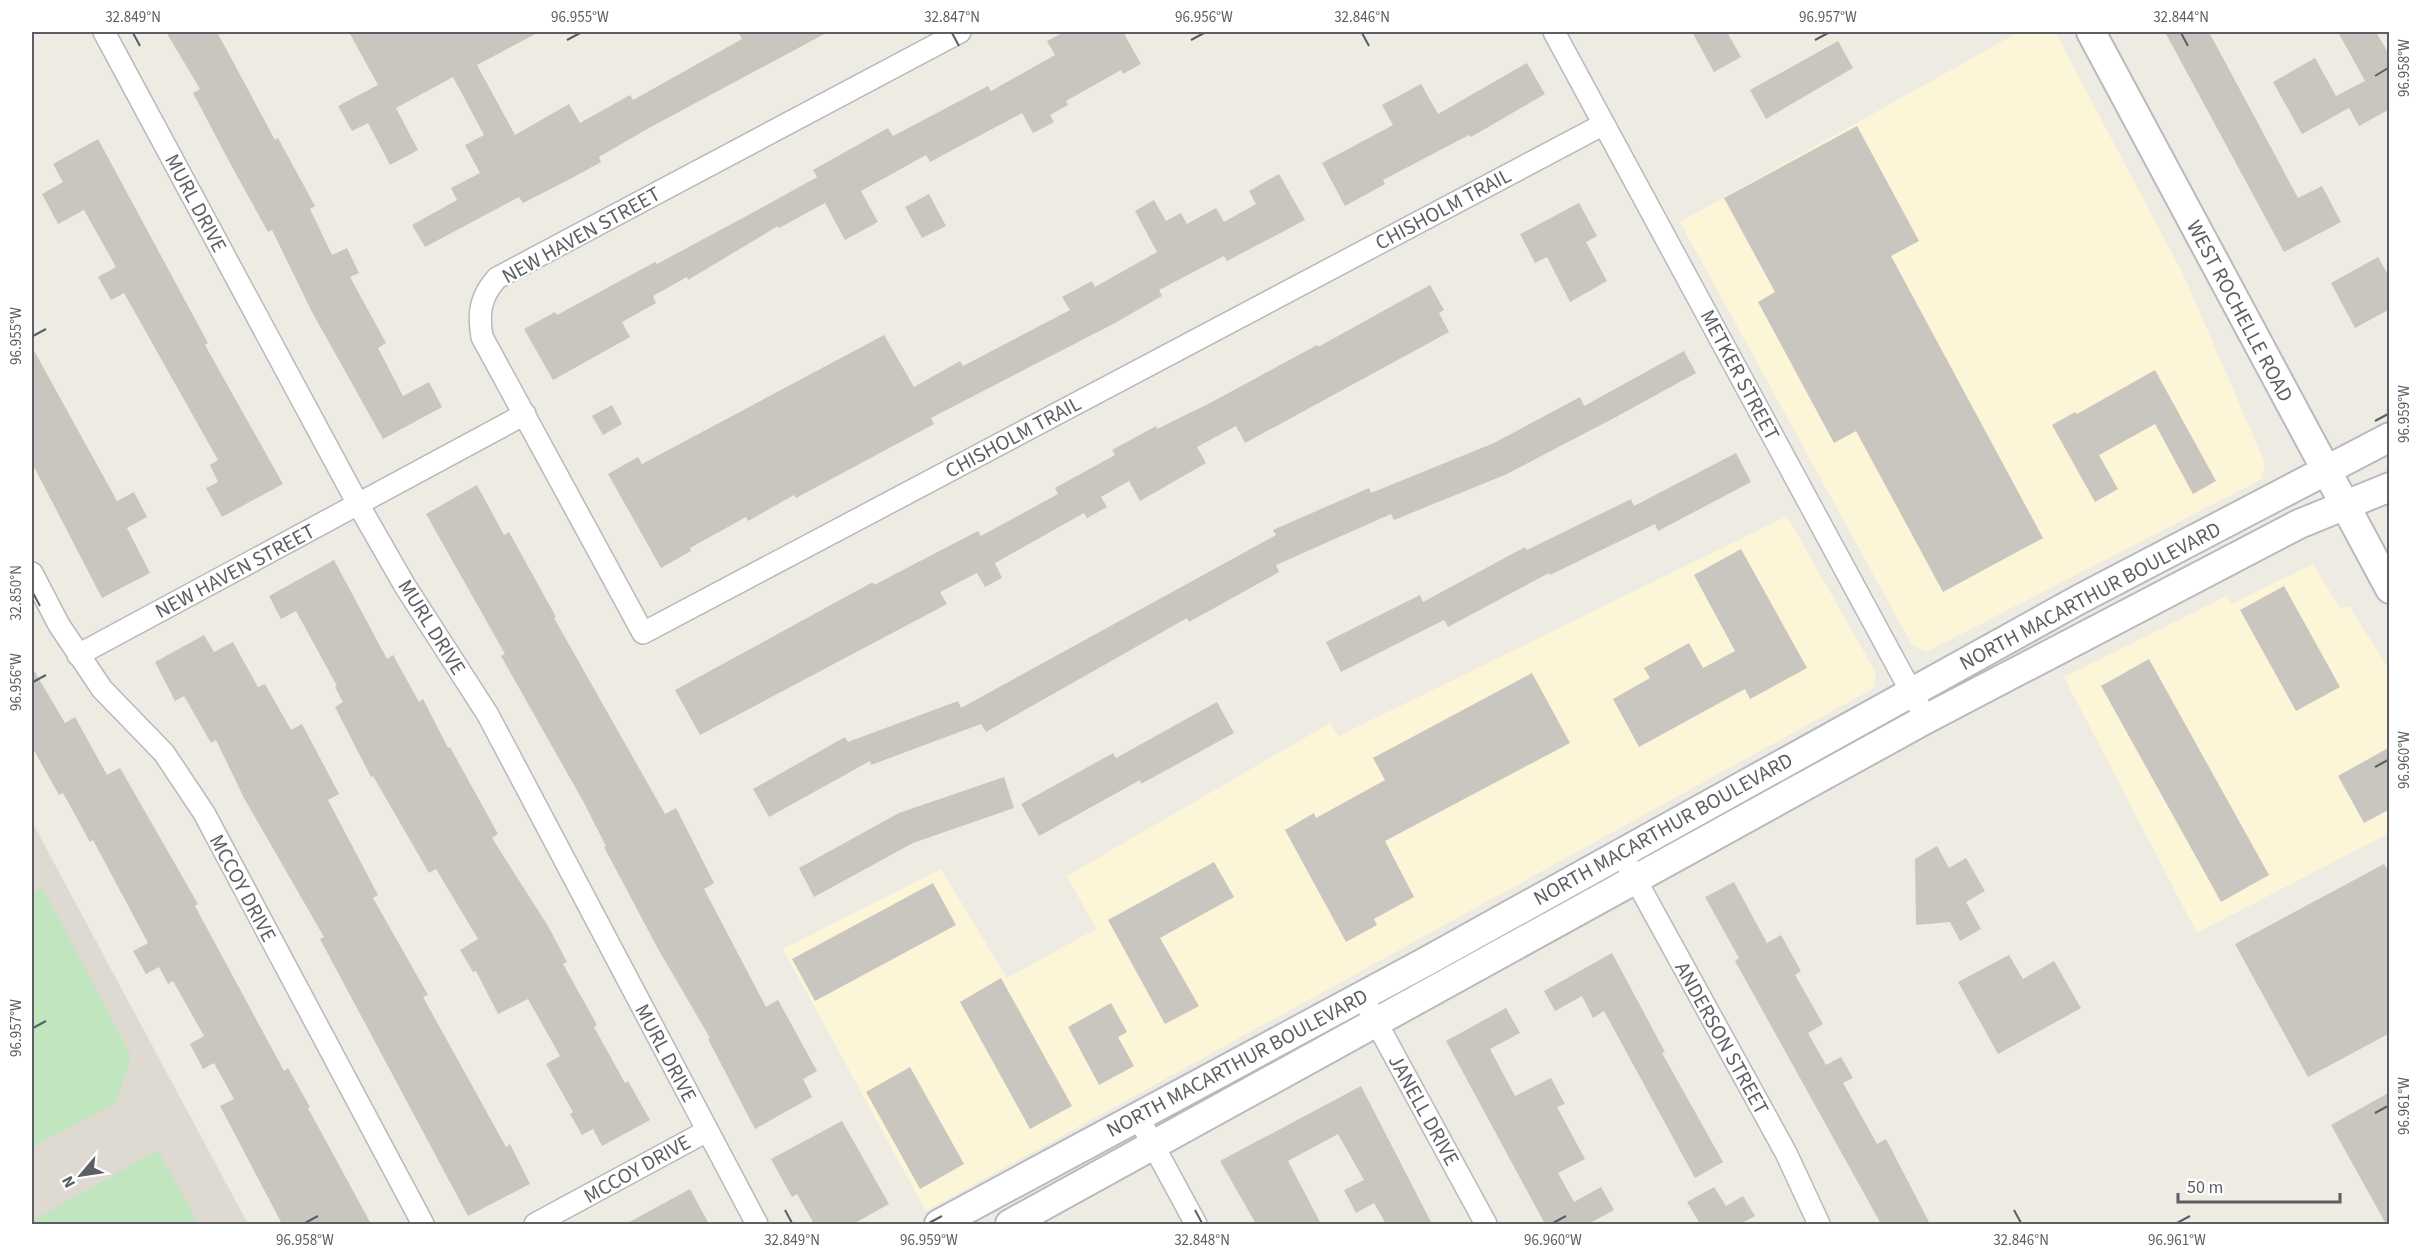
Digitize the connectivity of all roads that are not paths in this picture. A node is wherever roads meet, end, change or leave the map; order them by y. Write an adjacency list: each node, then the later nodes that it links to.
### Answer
1 (104, 32): 10 (street, MURL DRIVE)
2 (960, 32): 6 (street, NEW HAVEN STREET)
3 (1554, 32): 5 (street, METKER STREET)
4 (2091, 32): 8 (main road, WEST ROCHELLE ROAD)
5 (1604, 124): 6 (street, CHISHOLM TRAIL); 16 (street, METKER STREET)
6 (525, 414): 10 (street, NEW HAVEN STREET)
7 (2390, 437): 8 (main road, NORTH MACARTHUR BOULEVARD)
8 (2326, 471): 11 (main road, WEST ROCHELLE ROAD); 14 (main road, NORTH MACARTHUR BOULEVARD)
9 (2390, 487): 11 (main road, NORTH MACARTHUR BOULEVARD)
10 (358, 504): 15 (street, NEW HAVEN STREET); 24 (street, MURL DRIVE)
11 (2344, 506): 13 (main road, WEST ROCHELLE ROAD); 17 (main road, NORTH MACARTHUR BOULEVARD)
12 (32, 573): 15 (street, MCCOY DRIVE)
13 (2390, 589)
14 (2080, 599): 16 (main road, NORTH MACARTHUR BOULEVARD); 17 (main road)
15 (78, 655): 26 (street, MCCOY DRIVE)
16 (1911, 692): 18 (street, METKER STREET); 19 (main road, NORTH MACARTHUR BOULEVARD)
17 (1974, 694): 18 (main road, NORTH MACARTHUR BOULEVARD)
18 (1926, 719): 20 (main road, NORTH MACARTHUR BOULEVARD)
19 (1620, 853): 20 (street, ANDERSON STREET); 21 (main road, NORTH MACARTHUR BOULEVARD)
20 (1634, 878): 22 (main road, NORTH MACARTHUR BOULEVARD); 33 (street, ANDERSON STREET)
21 (1362, 996): 22 (street, JANELL DRIVE); 23 (main road, NORTH MACARTHUR BOULEVARD)
22 (1376, 1021): 25 (main road, NORTH MACARTHUR BOULEVARD); 32 (street, JANELL DRIVE)
23 (1138, 1117): 25 (street); 29 (main road, NORTH MACARTHUR BOULEVARD)
24 (707, 1131): 27 (street, MCCOY DRIVE); 28 (street, MURL DRIVE)
25 (1153, 1145): 30 (main road, NORTH MACARTHUR BOULEVARD); 31 (street)
26 (423, 1224)
27 (535, 1224)
28 (757, 1224)
29 (939, 1224)
30 (1010, 1224)
31 (1196, 1224)
32 (1486, 1224)
33 (1820, 1224)

